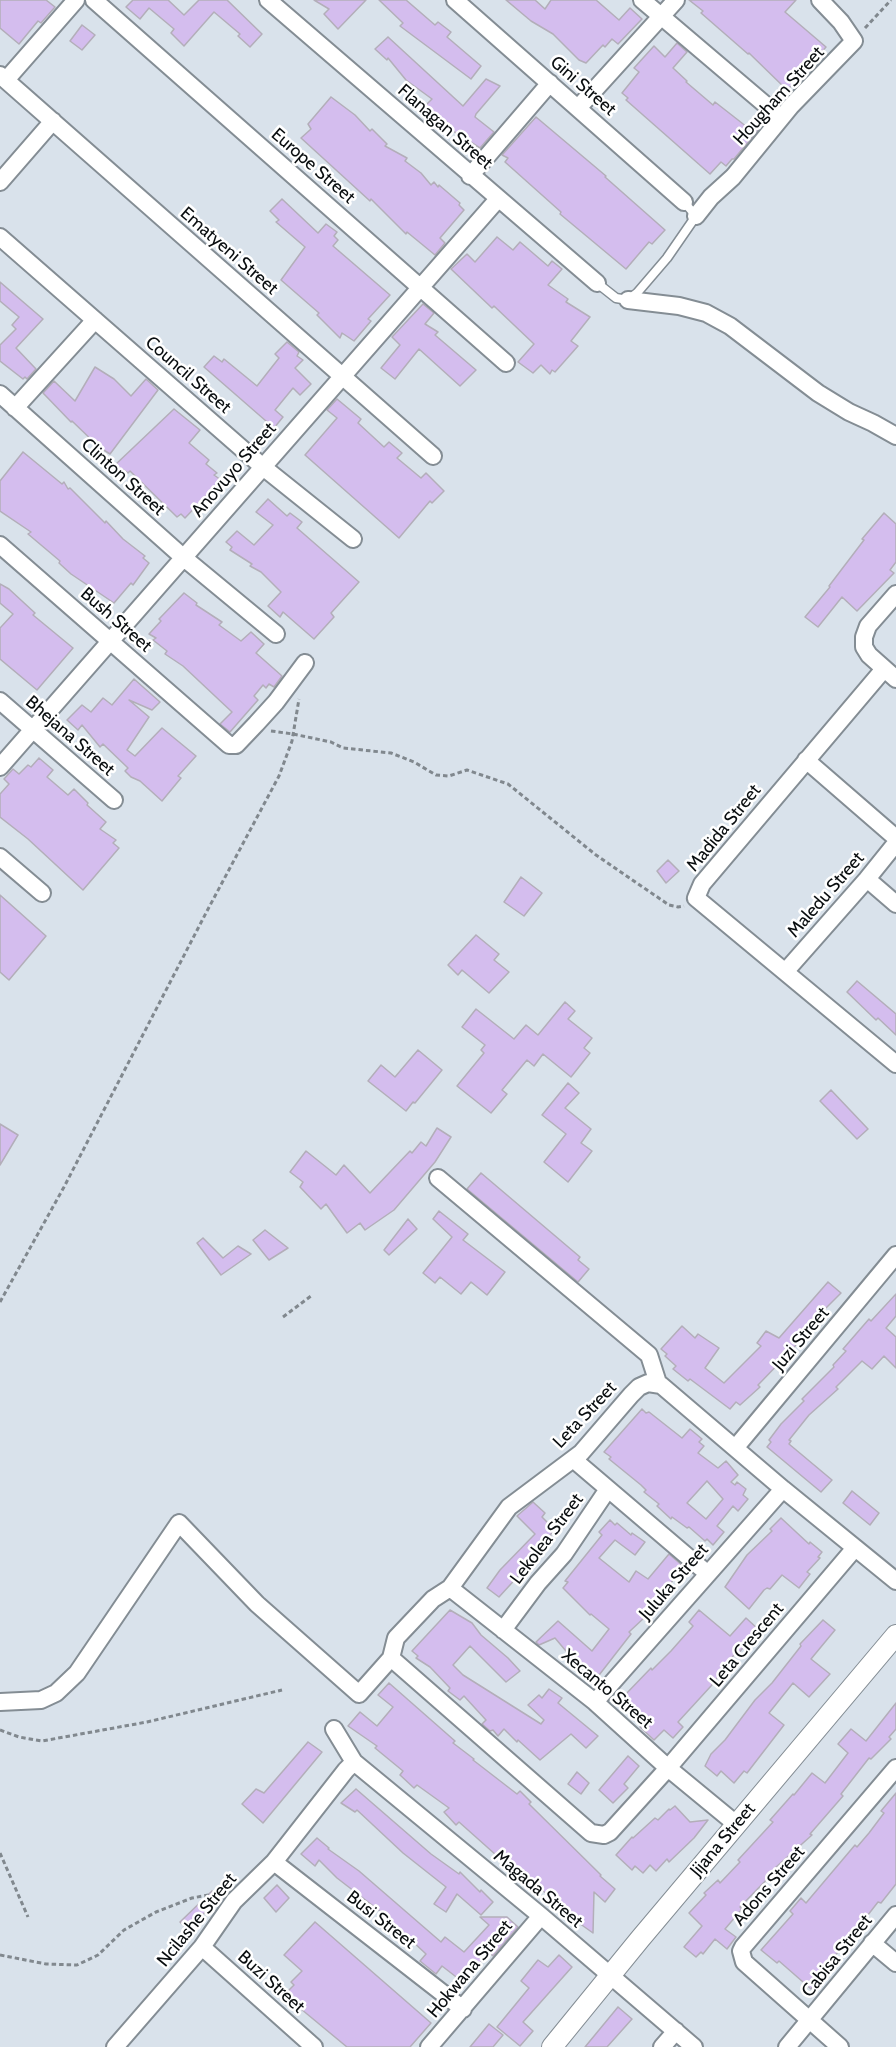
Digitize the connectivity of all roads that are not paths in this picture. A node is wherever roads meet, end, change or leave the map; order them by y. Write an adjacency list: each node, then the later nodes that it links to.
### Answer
1 (76, 0): 9 (street)
2 (94, 0): 21 (street, Europe Street)
3 (268, 0): 14 (street, Flanagan Street)
4 (456, 0): 10 (street, Gini Street)
5 (642, 0): 8 (street)
6 (676, 0): 8 (street)
7 (820, 0): 12 (street, Hougham Street)
8 (662, 17): 11 (street); 12 (street)
9 (3, 77): 13 (street, Ematyeni Street)
10 (550, 84): 11 (street, Gini Street); 14 (street)
11 (578, 108): 17 (street, Gini Street)
12 (781, 118): 18 (street, Hougham Street)
13 (53, 121): 15 (street); 25 (street, Ematyeni Street)
14 (470, 176): 16 (street, Flanagan Street)
15 (0, 182)
16 (498, 199): 20 (street, Flanagan Street); 21 (street, Anovuyo Street)
17 (684, 202): 18 (lane)
18 (696, 216): 22 (lane)
19 (0, 237): 23 (street, Council Street)
20 (597, 283): 22 (lane)
21 (421, 286): 24 (street, Europe Street); 25 (street, Anovuyo Street)
22 (628, 300): 27 (street)
23 (95, 320): 26 (street); 29 (street, Council Street)
24 (506, 363)
25 (342, 376): 28 (street, Ematyeni Street); 29 (street, Anovuyo Street)
26 (6, 404): 32 (street, Clinton Street)
27 (896, 436)
28 (434, 456)
29 (263, 467): 30 (street, Council Street); 32 (street, Anovuyo Street)
30 (352, 539)
31 (0, 544): 35 (street, Bush Street)
32 (184, 558): 34 (street, Clinton Street); 35 (street, Anovuyo Street)
33 (896, 594): 37 (street)
34 (276, 634)
35 (110, 640): 36 (street, Bush Street); 39 (street, Anovuyo Street)
36 (305, 663)
37 (890, 674): 40 (street, Madida Street)
38 (0, 701): 39 (street, Bhejana Street)
39 (32, 729): 41 (street, Anovuyo Street); 42 (street, Bhejana Street)
40 (806, 760): 43 (street); 49 (street, Madida Street)
41 (0, 767)
42 (114, 800)
43 (896, 838)
44 (896, 843): 46 (street, Maledu Street)
45 (0, 857): 47 (street)
46 (867, 879): 48 (street); 49 (street, Maledu Street)
47 (42, 893)
48 (896, 904)
49 (785, 972): 50 (street, Madida Street)
50 (896, 1064)
51 (438, 1178): 53 (street)
52 (896, 1255): 54 (street, Juzi Street)
53 (658, 1383): 54 (street); 55 (street, Leta Street)
54 (736, 1447): 56 (street)
55 (573, 1459): 57 (street); 61 (street, Leta Street)
56 (783, 1489): 58 (street); 59 (street, Juluka Street)
57 (608, 1490): 59 (street, Lekolea Street); 62 (street, Lekolea Street)
58 (855, 1548): 60 (street); 69 (street, Leta Crescent)
59 (708, 1574): 66 (street, Juluka Street)
60 (896, 1581)
61 (450, 1588): 62 (street, Xecanto Street); 64 (street, Leta Street)
62 (502, 1630): 66 (street, Xecanto Street)
63 (896, 1635): 71 (street, Jijana Street)
64 (391, 1658): 65 (street, Leta Street); 69 (street)
65 (0, 1702)
66 (595, 1702): 69 (street, Xecanto Street)
67 (334, 1729): 68 (street, Magada Street)
68 (354, 1762): 72 (street, Ncilashe Street); 74 (street, Magada Street)
69 (668, 1768): 71 (street, Xecanto Street)
70 (896, 1768): 80 (street, Adons Street)
71 (736, 1824): 78 (street, Jijana Street)
72 (274, 1862): 76 (street, Ncilashe Street); 79 (street, Busi Street)
73 (896, 1915): 75 (street, Cabisa Street)
74 (541, 1916): 78 (street, Magada Street); 79 (street, Hokwana Street)
75 (872, 1943): 77 (street); 80 (street, Cabisa Street)
76 (202, 1947): 82 (street, Ncilashe Street); 83 (street, Buzi Street)
77 (896, 1963)
78 (610, 1976): 81 (street, Magada Street); 85 (street, Jijana Street)
79 (463, 2010): 84 (street, Hokwana Street)
80 (809, 2021): 88 (street, Cabisa Street); 89 (street, Adons Street)
81 (676, 2031): 86 (street); 87 (street, Magada Street)
82 (122, 2044)
83 (314, 2047)
84 (429, 2047)
85 (552, 2047)
86 (662, 2047)
87 (694, 2047)
88 (788, 2047)
89 (840, 2047)

